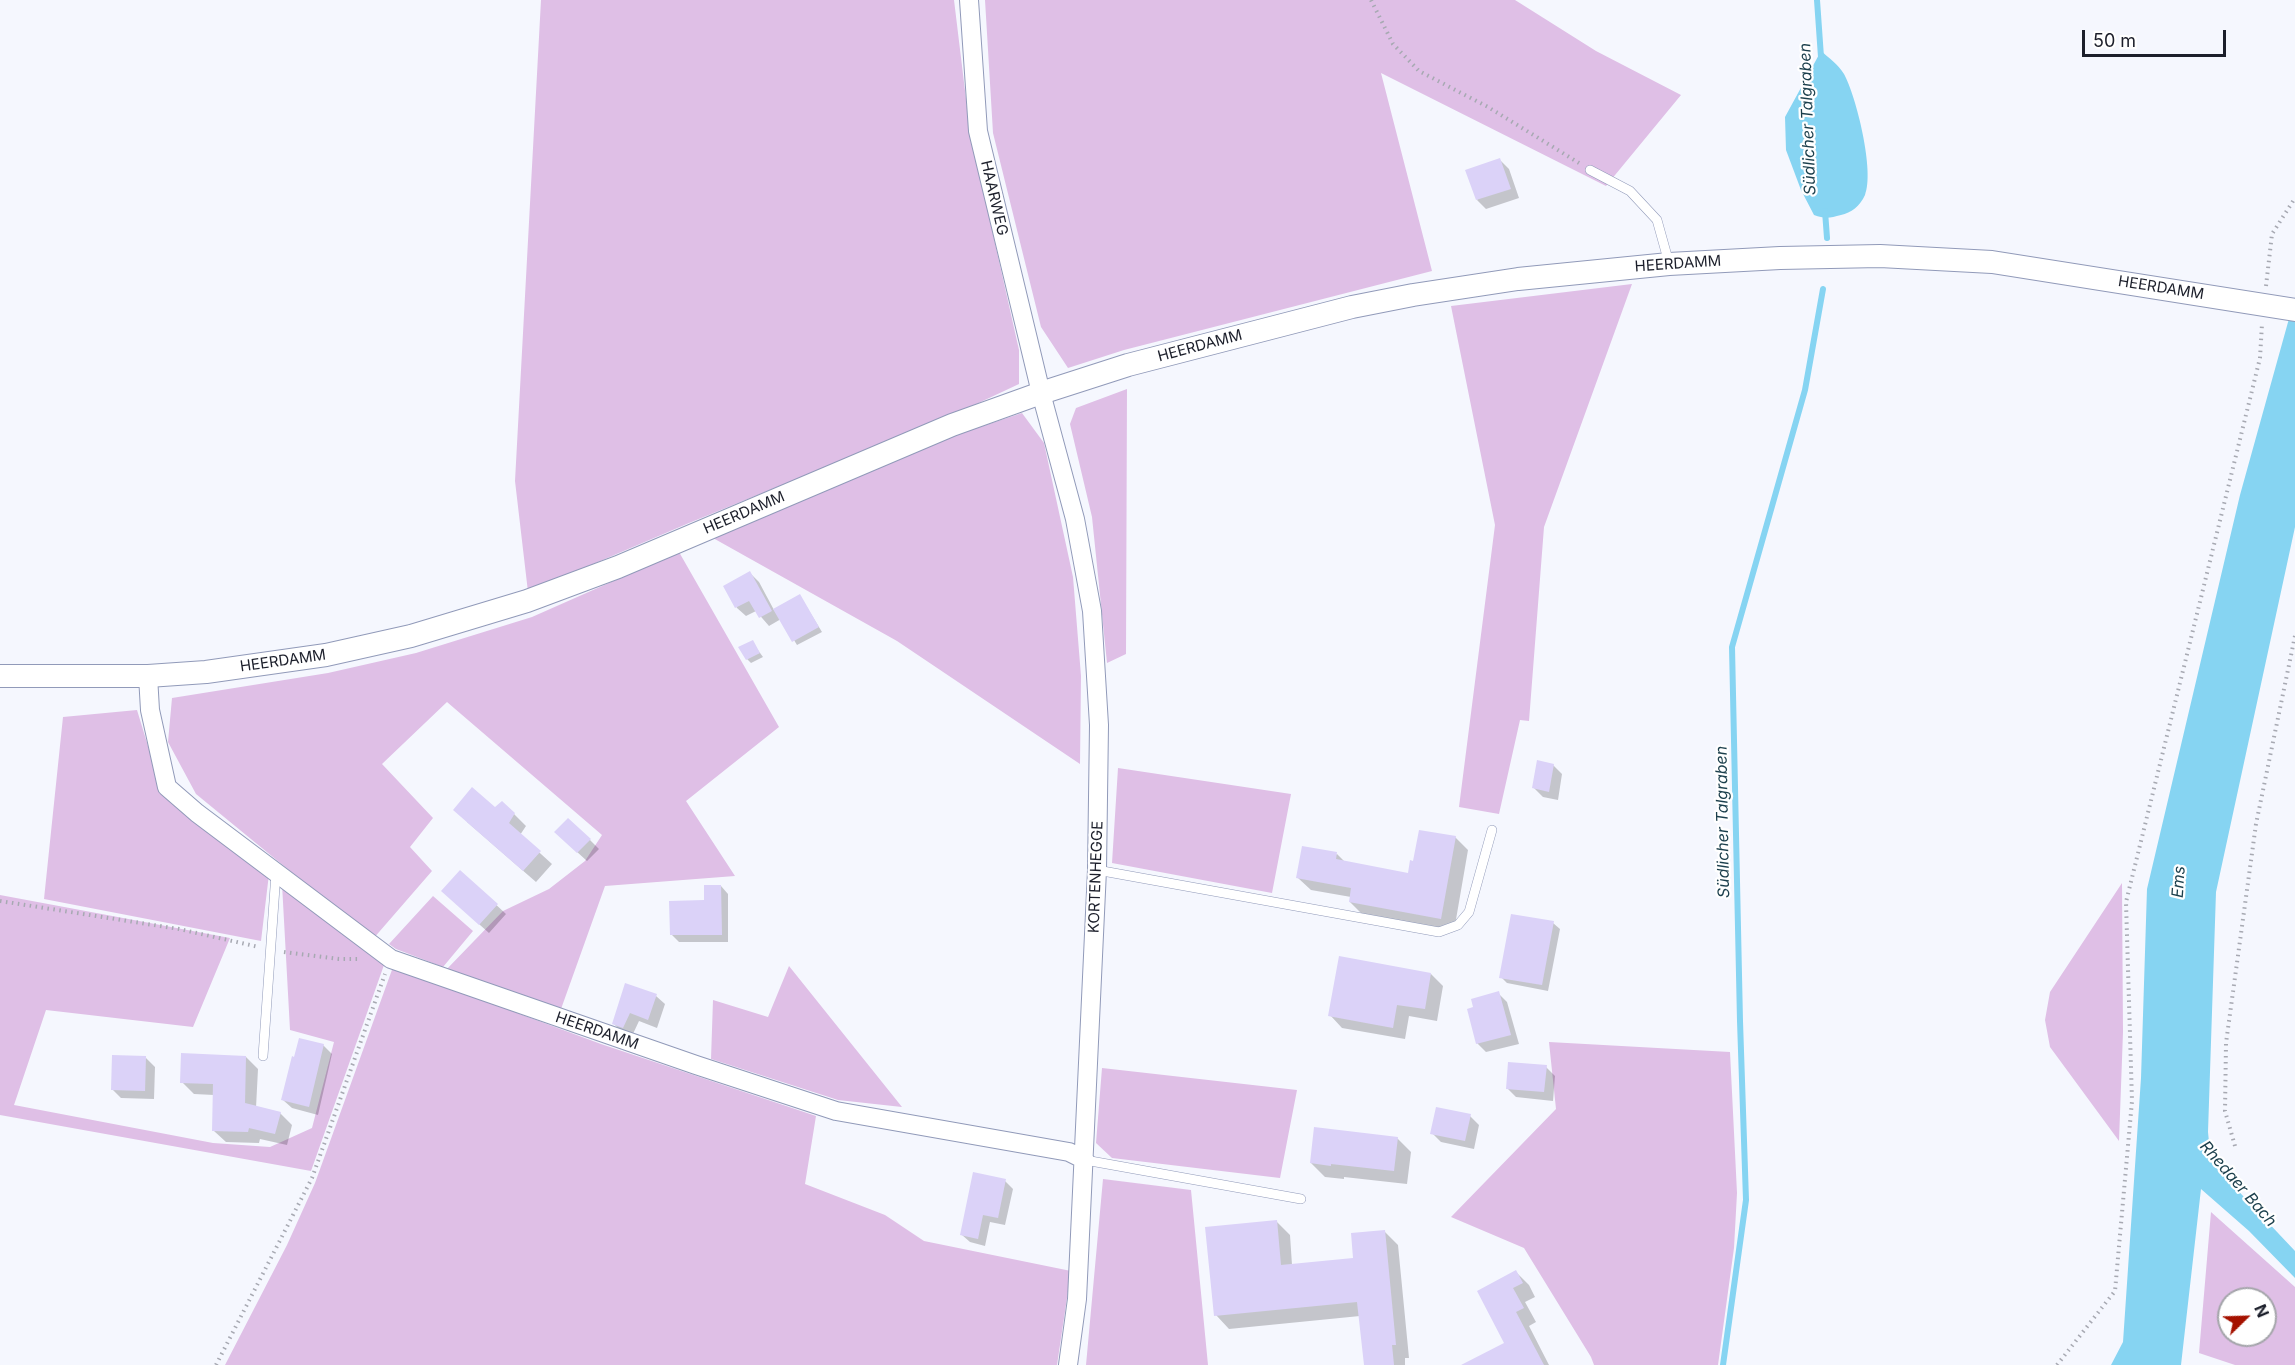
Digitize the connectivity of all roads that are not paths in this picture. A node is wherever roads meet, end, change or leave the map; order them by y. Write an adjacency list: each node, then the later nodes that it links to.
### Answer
1 (969, 0): 5 (street, HAARWEG)
2 (1590, 170): 3 (lane)
3 (1669, 264): 4 (street, HEERDAMM); 5 (street, HEERDAMM)
4 (2277, 307)
5 (1041, 393): 7 (street, HEERDAMM); 9 (street, KORTENHEGGE)
6 (0, 676): 7 (street, HEERDAMM)
7 (148, 676): 10 (street, HEERDAMM)
8 (1492, 830): 9 (lane)
9 (1097, 870): 12 (street, KORTENHEGGE)
10 (276, 873): 11 (lane); 12 (street, HEERDAMM)
11 (263, 1056)
12 (1085, 1160): 13 (lane); 14 (street, KORTENHEGGE)
13 (1301, 1199)
14 (1068, 1365)

